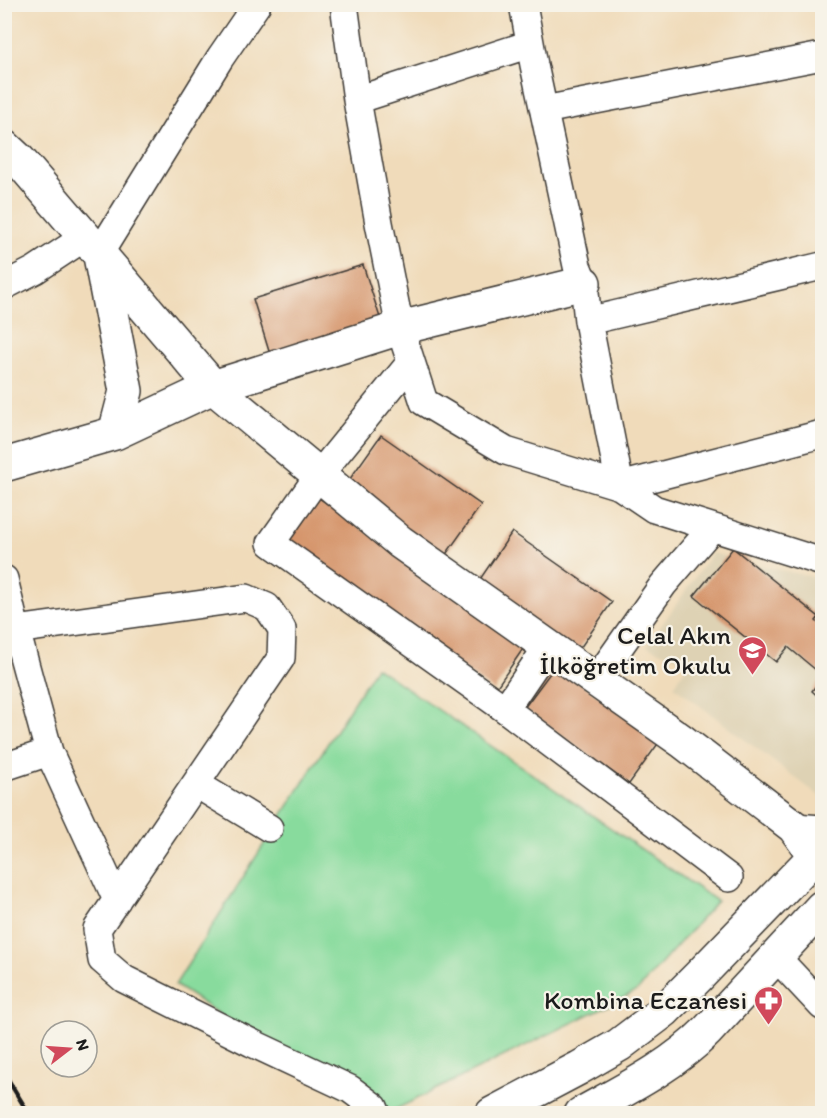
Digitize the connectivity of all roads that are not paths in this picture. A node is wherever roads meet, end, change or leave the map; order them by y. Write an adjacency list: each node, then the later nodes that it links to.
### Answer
1 (257, 4): 9 (street)
2 (344, 4): 6 (street)
3 (523, 4): 4 (street)
4 (530, 44): 6 (street); 7 (street)
5 (822, 56): 7 (street)
6 (357, 100): 14 (street)
7 (544, 110): 11 (street)
8 (4, 146): 9 (main road)
9 (92, 246): 12 (street); 16 (main road); 17 (main road)
10 (822, 266): 13 (street)
11 (584, 283): 13 (street); 14 (main road)
12 (4, 286)
13 (588, 321): 21 (street)
14 (400, 328): 15 (street); 16 (main road)
15 (411, 362): 20 (street); 21 (street)
16 (213, 387): 17 (main road); 20 (main road)
17 (115, 433): 19 (main road)
18 (822, 434): 21 (street)
19 (7, 457)
20 (319, 475): 26 (main road); 28 (street)
21 (620, 486): 22 (street)
22 (712, 528): 23 (street); 27 (street)
23 (822, 562)
24 (4, 579): 25 (street)
25 (16, 630): 29 (street); 31 (street)
26 (548, 646): 27 (main road); 28 (street)
27 (596, 680): 33 (main road)
28 (505, 709): 34 (street)
29 (49, 752): 30 (street); 35 (street)
30 (4, 767)
31 (196, 784): 32 (street); 35 (street)
32 (269, 828)
33 (815, 844): 41 (main road)
34 (729, 878)
35 (117, 900): 40 (street)
36 (822, 907): 37 (main road)
37 (776, 957): 38 (street); 39 (main road)
38 (822, 1006)
39 (592, 1111)
40 (377, 1113)
41 (492, 1113)

